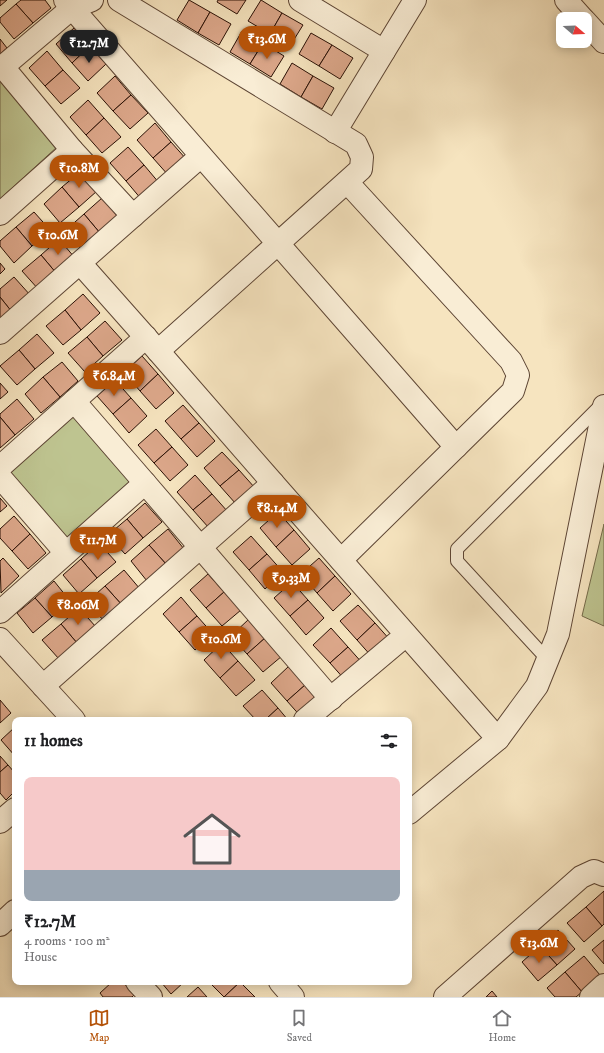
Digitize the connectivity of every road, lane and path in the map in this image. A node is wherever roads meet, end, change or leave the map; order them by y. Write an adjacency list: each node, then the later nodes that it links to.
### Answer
1 (92, 0): 6 (street)
2 (119, 0): 12 (street)
3 (300, 0): 10 (street)
4 (415, 0): 10 (street)
5 (566, 0): 7 (street)
6 (68, 4): 11 (street); 14 (street)
7 (577, 12)
8 (592, 29): 9 (street)
9 (604, 42)
10 (384, 51): 12 (street)
11 (2, 68): 13 (street)
12 (335, 132): 15 (street)
13 (72, 150): 16 (street); 17 (street)
14 (201, 156): 17 (street); 18 (street)
15 (346, 182): 18 (street); 25 (street)
16 (0, 214)
17 (133, 216): 19 (street)
18 (278, 244): 21 (street); 25 (street)
19 (80, 262): 20 (street); 21 (street)
20 (0, 333)
21 (152, 344): 22 (street); 29 (street)
22 (74, 401): 26 (street); 28 (street)
23 (604, 401): 36 (lane)
24 (604, 406): 36 (street)
25 (456, 447): 32 (street)
26 (0, 467)
27 (0, 478): 31 (street)
28 (146, 483): 30 (street); 31 (street)
29 (273, 483): 30 (street); 32 (street)
30 (201, 547): 37 (street); 38 (street)
31 (66, 553): 33 (street)
32 (341, 560): 34 (street)
33 (0, 612)
34 (406, 635): 38 (street); 41 (street)
35 (0, 639): 37 (street)
36 (547, 659): 41 (street)
37 (43, 686): 39 (street)
38 (331, 699): 40 (street)
39 (71, 717)
40 (309, 717)
41 (498, 739): 42 (street)
42 (412, 811)
43 (604, 875): 47 (street)
44 (141, 985): 46 (street)
45 (604, 985): 48 (street)
46 (151, 997)
47 (445, 997)
48 (591, 997)

